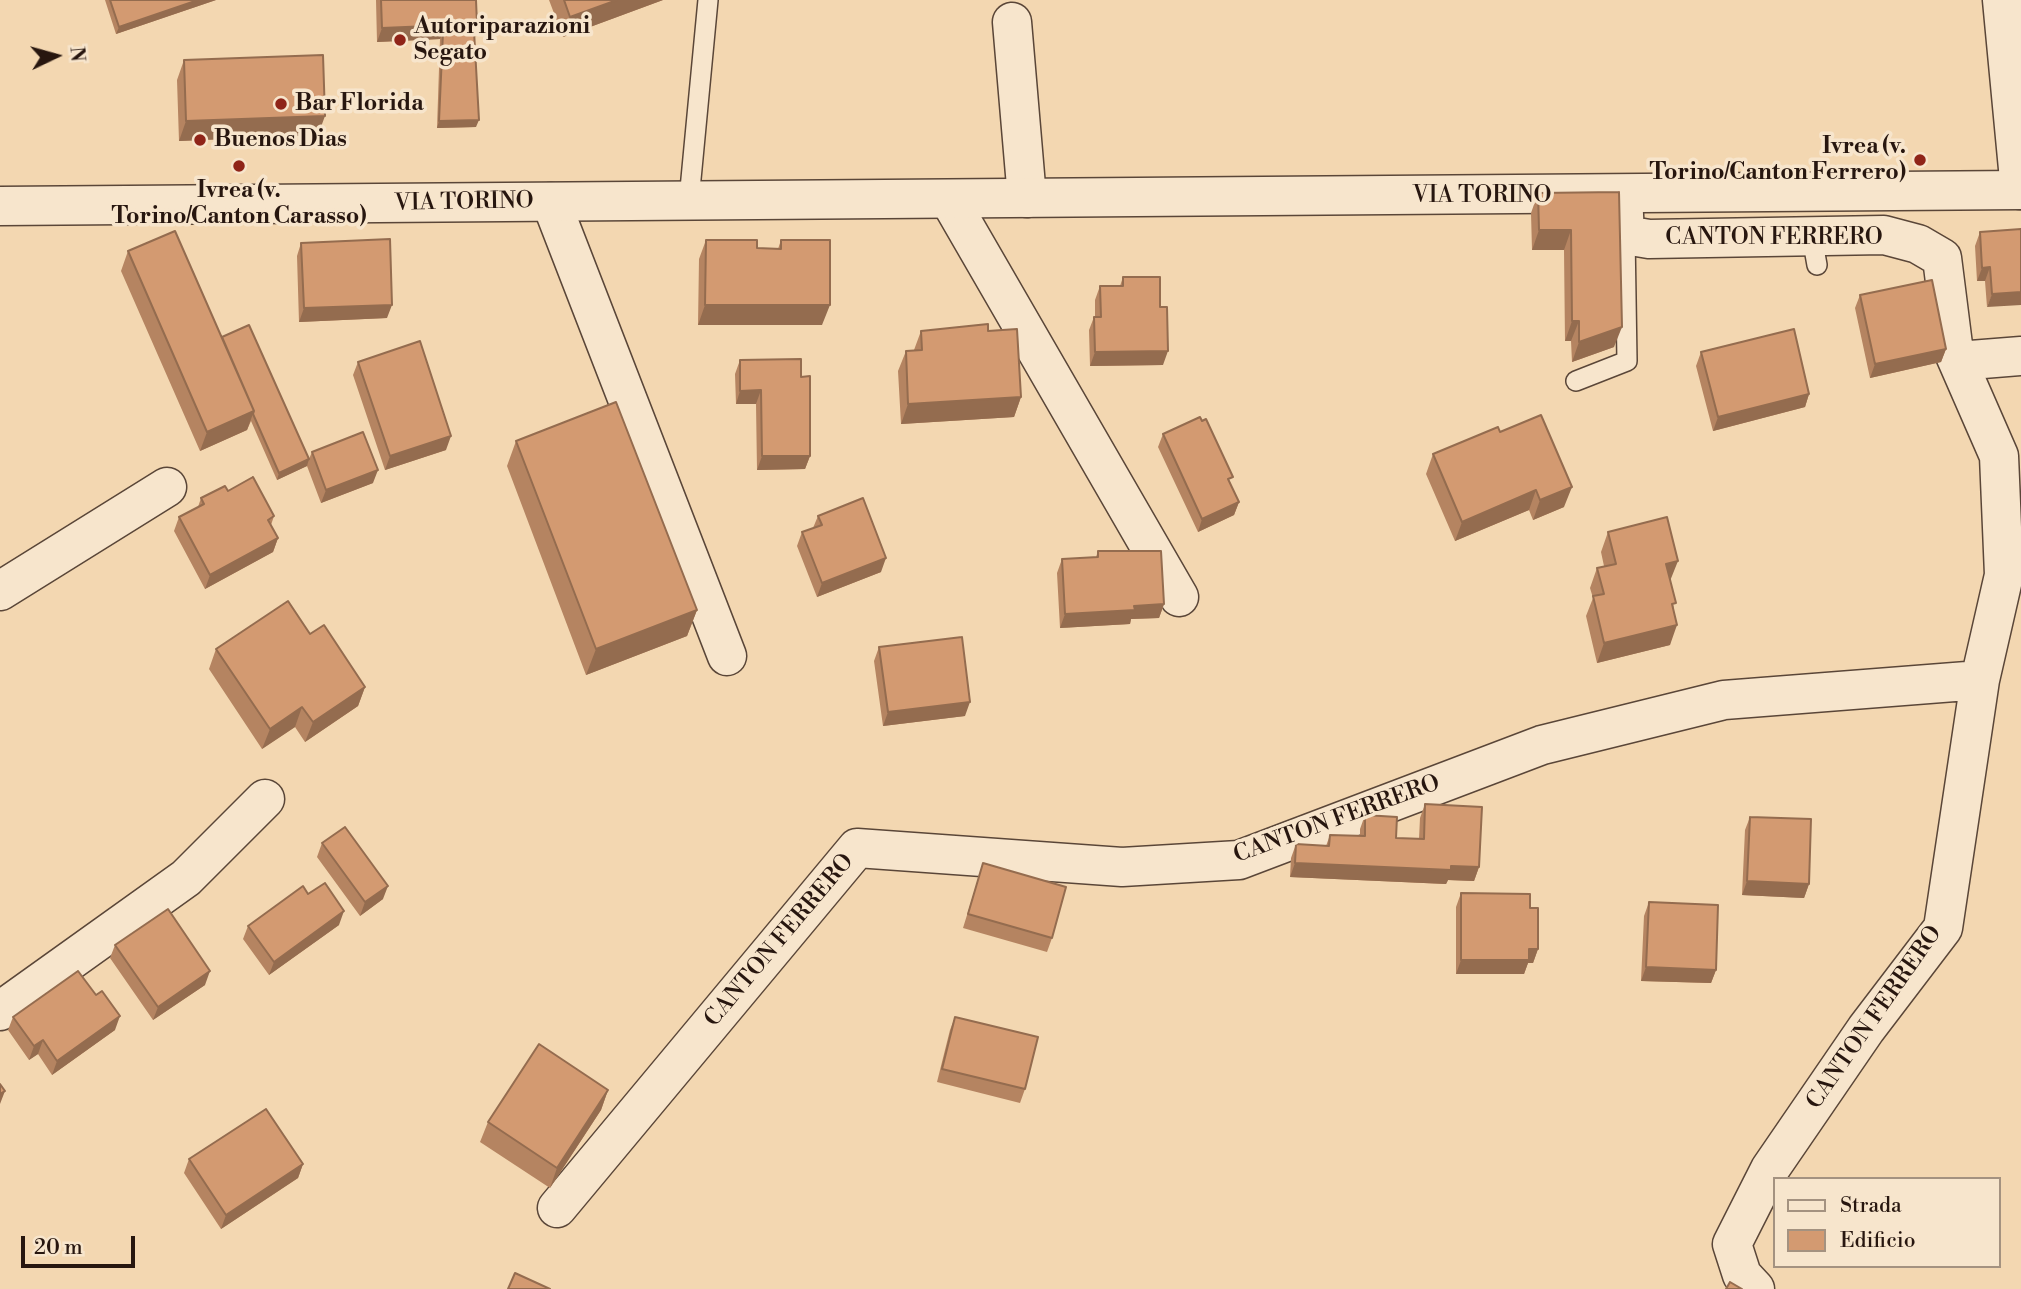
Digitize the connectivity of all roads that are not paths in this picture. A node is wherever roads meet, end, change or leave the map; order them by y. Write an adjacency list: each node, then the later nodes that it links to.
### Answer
1 (708, 0): 8 (lane)
2 (2002, 0): 4 (street, VIA TORINO)
3 (1012, 22): 6 (street)
4 (2021, 190): 5 (street, VIA TORINO)
5 (1623, 195): 6 (street, VIA TORINO); 11 (street)
6 (1027, 198): 7 (street, VIA TORINO)
7 (949, 199): 8 (street, VIA TORINO); 17 (street)
8 (689, 200): 9 (street, VIA TORINO)
9 (551, 202): 10 (street, VIA TORINO); 18 (street, VIA TORINO)
10 (0, 206)
11 (1625, 235): 13 (street, CANTON FERRERO); 14 (lane)
12 (2021, 356): 13 (street)
13 (1958, 361): 19 (street, CANTON FERRERO)
14 (1576, 381)
15 (167, 487): 16 (street)
16 (0, 591)
17 (1179, 597)
18 (727, 656)
19 (1980, 680): 22 (street, CANTON FERRERO); 23 (street, CANTON FERRERO)
20 (265, 799): 21 (street)
21 (0, 1011)
22 (557, 1208)
23 (1755, 1289)

